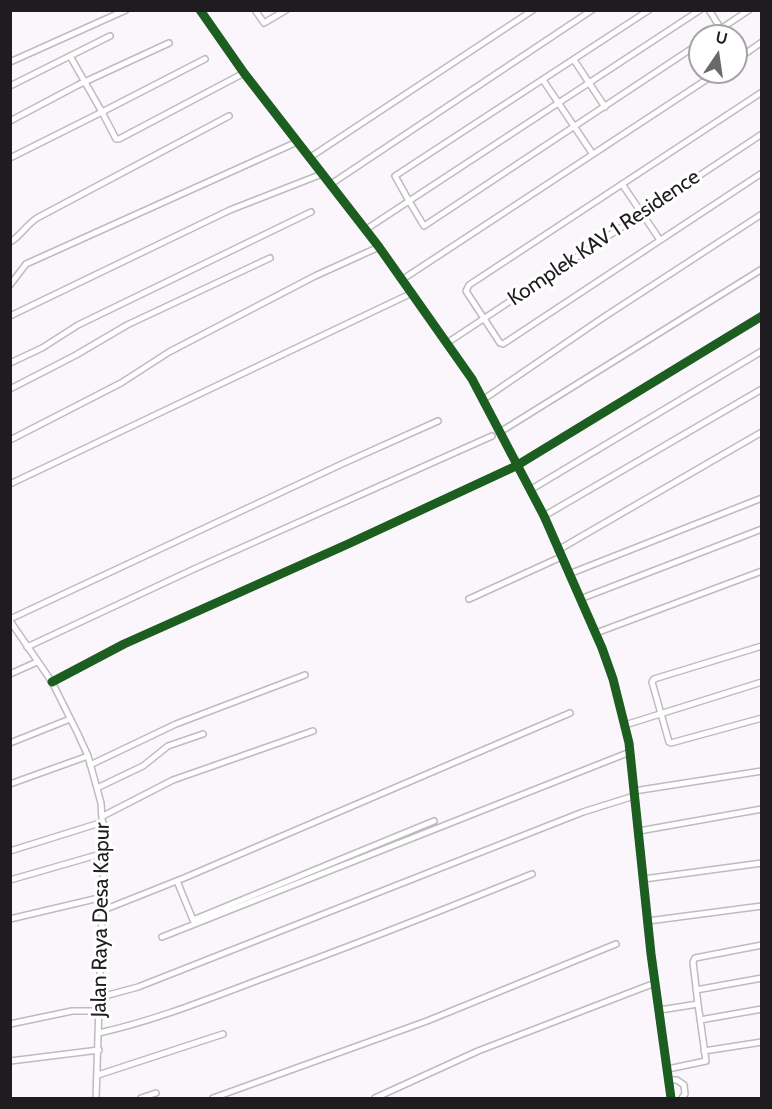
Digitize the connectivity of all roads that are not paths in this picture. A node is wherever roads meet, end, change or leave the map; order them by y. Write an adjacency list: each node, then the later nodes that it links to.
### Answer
1 (126, 10): 21 (street)
2 (255, 10): 3 (street)
3 (286, 10)
4 (533, 10): 39 (street)
5 (592, 10): 42 (street)
6 (649, 10): 20 (street)
7 (700, 10): 25 (street)
8 (709, 10): 11 (street)
9 (749, 10): 12 (street)
10 (203, 12): 22 (street)
11 (718, 24)
12 (728, 24)
13 (111, 36): 18 (street)
14 (762, 42): 17 (street)
15 (169, 43): 24 (street)
16 (688, 51): 30 (street)
17 (748, 52)
18 (70, 56): 24 (street); 27 (street)
19 (205, 58): 31 (street)
20 (574, 60): 23 (street); 25 (street)
21 (10, 62)
22 (244, 73): 31 (street); 36 (street)
23 (543, 80): 29 (street); 44 (street)
24 (84, 83): 31 (street); 33 (street)
25 (590, 83): 29 (street); 30 (street)
26 (700, 84): 37 (street)
27 (10, 86)
28 (762, 92): 43 (street)
29 (558, 104): 34 (street); 44 (street)
30 (605, 107): 34 (street)
31 (102, 112): 38 (street)
32 (229, 116): 50 (street)
33 (10, 121)
34 (573, 127): 37 (street); 44 (street)
35 (762, 134): 46 (street, Komplek KAV 1 Residence)
36 (297, 142): 39 (street); 55 (street)
37 (592, 153): 54 (street)
38 (10, 158)
39 (309, 158): 41 (street)
40 (762, 173): 49 (street)
41 (322, 174): 42 (street); 57 (street)
42 (331, 184): 48 (street)
43 (622, 184): 46 (street); 59 (street)
44 (409, 201): 48 (street)
45 (310, 212): 62 (street)
46 (642, 213): 49 (street); 59 (street, Komplek KAV 1 Residence)
47 (762, 214): 65 (street)
48 (365, 230): 51 (street)
49 (660, 240): 59 (street)
50 (10, 242)
51 (379, 247): 54 (street); 70 (street)
52 (270, 258): 63 (street)
53 (762, 269): 67 (street)
54 (403, 279): 56 (street)
55 (10, 285)
56 (412, 293): 60 (street); 72 (street)
57 (10, 316)
58 (762, 316): 71 (street)
59 (484, 318): 60 (street, Komplek KAV 1 Residence)
60 (447, 343): 65 (street)
61 (762, 351): 73 (street)
62 (10, 363)
63 (10, 389)
64 (762, 389): 75 (street)
65 (484, 399): 67 (street)
66 (438, 421): 83 (street)
67 (500, 432): 71 (street)
68 (762, 432): 77 (street)
69 (492, 436): 86 (street)
70 (10, 440)
71 (516, 466): 73 (street); 90 (street)
72 (10, 484)
73 (530, 490): 75 (street)
74 (762, 498): 80 (street)
75 (544, 516): 77 (street)
76 (762, 529): 82 (street)
77 (558, 550): 78 (street)
78 (561, 556): 80 (street); 81 (street)
79 (762, 571): 84 (street)
80 (569, 574): 82 (street)
81 (469, 599)
82 (580, 599): 84 (street)
83 (11, 623): 86 (street, Jalan Raya Desa Kapur)
84 (596, 633): 96 (street)
85 (762, 646): 93 (street)
86 (27, 647): 87 (street, Jalan Raya Desa Kapur)
87 (37, 662): 88 (street); 90 (street, Jalan Raya Desa Kapur)
88 (10, 674)
89 (305, 675): 102 (street)
90 (52, 682): 94 (street, Jalan Raya Desa Kapur)
91 (762, 682): 93 (street)
92 (570, 713): 117 (street)
93 (661, 713): 95 (street); 96 (street)
94 (70, 718): 99 (street); 101 (street, Jalan Raya Desa Kapur)
95 (762, 718)
96 (625, 725): 100 (street)
97 (313, 730): 108 (street)
98 (203, 734): 105 (street)
99 (12, 741)
100 (630, 752): 106 (street); 123 (street)
101 (88, 756): 102 (street, Jalan Raya Desa Kapur); 104 (street)
102 (90, 765): 105 (street, Jalan Raya Desa Kapur)
103 (762, 771): 106 (street)
104 (10, 784)
105 (97, 788): 108 (street, Jalan Raya Desa Kapur)
106 (634, 794): 110 (street); 129 (street)
107 (762, 809): 110 (street)
108 (103, 819): 111 (street); 112 (street, Jalan Raya Desa Kapur)
109 (434, 821): 117 (street)
110 (639, 831): 115 (street)
111 (10, 851)
112 (104, 853): 116 (street); 118 (street, Jalan Raya Desa Kapur)
113 (762, 863): 115 (street)
114 (532, 874): 136 (street)
115 (644, 879): 122 (street)
116 (10, 880)
117 (177, 881): 120 (street)
118 (103, 897): 120 (street, Jalan Raya Desa Kapur); 121 (street)
119 (762, 906): 122 (street)
120 (101, 911): 129 (street, Jalan Raya Desa Kapur)
121 (10, 919)
122 (648, 921): 127 (street)
123 (162, 937)
124 (616, 944): 148 (street)
125 (762, 945): 128 (street)
126 (762, 978): 128 (street)
127 (656, 983): 132 (street); 149 (street)
128 (696, 990): 130 (street)
129 (101, 997): 133 (street, Jalan Raya Desa Kapur)
130 (698, 1004): 132 (street); 134 (street)
131 (762, 1009): 134 (street)
132 (660, 1010): 142 (street)
133 (100, 1011): 135 (street); 136 (street, Jalan Raya Desa Kapur)
134 (700, 1020): 140 (street)
135 (10, 1024)
136 (99, 1033): 139 (street, Jalan Raya Desa Kapur)
137 (223, 1034): 143 (street)
138 (762, 1042): 140 (street)
139 (99, 1050): 141 (street); 143 (street, Jalan Raya Desa Kapur)
140 (704, 1051): 142 (street)
141 (10, 1061)
142 (668, 1069): 144 (street)
143 (98, 1075): 146 (street, Jalan Raya Desa Kapur)
144 (669, 1080): 150 (street); 151 (street)
145 (156, 1093): 147 (street)
146 (96, 1098)
147 (141, 1098)
148 (213, 1098)
149 (375, 1098)
150 (671, 1098)
151 (682, 1098)

